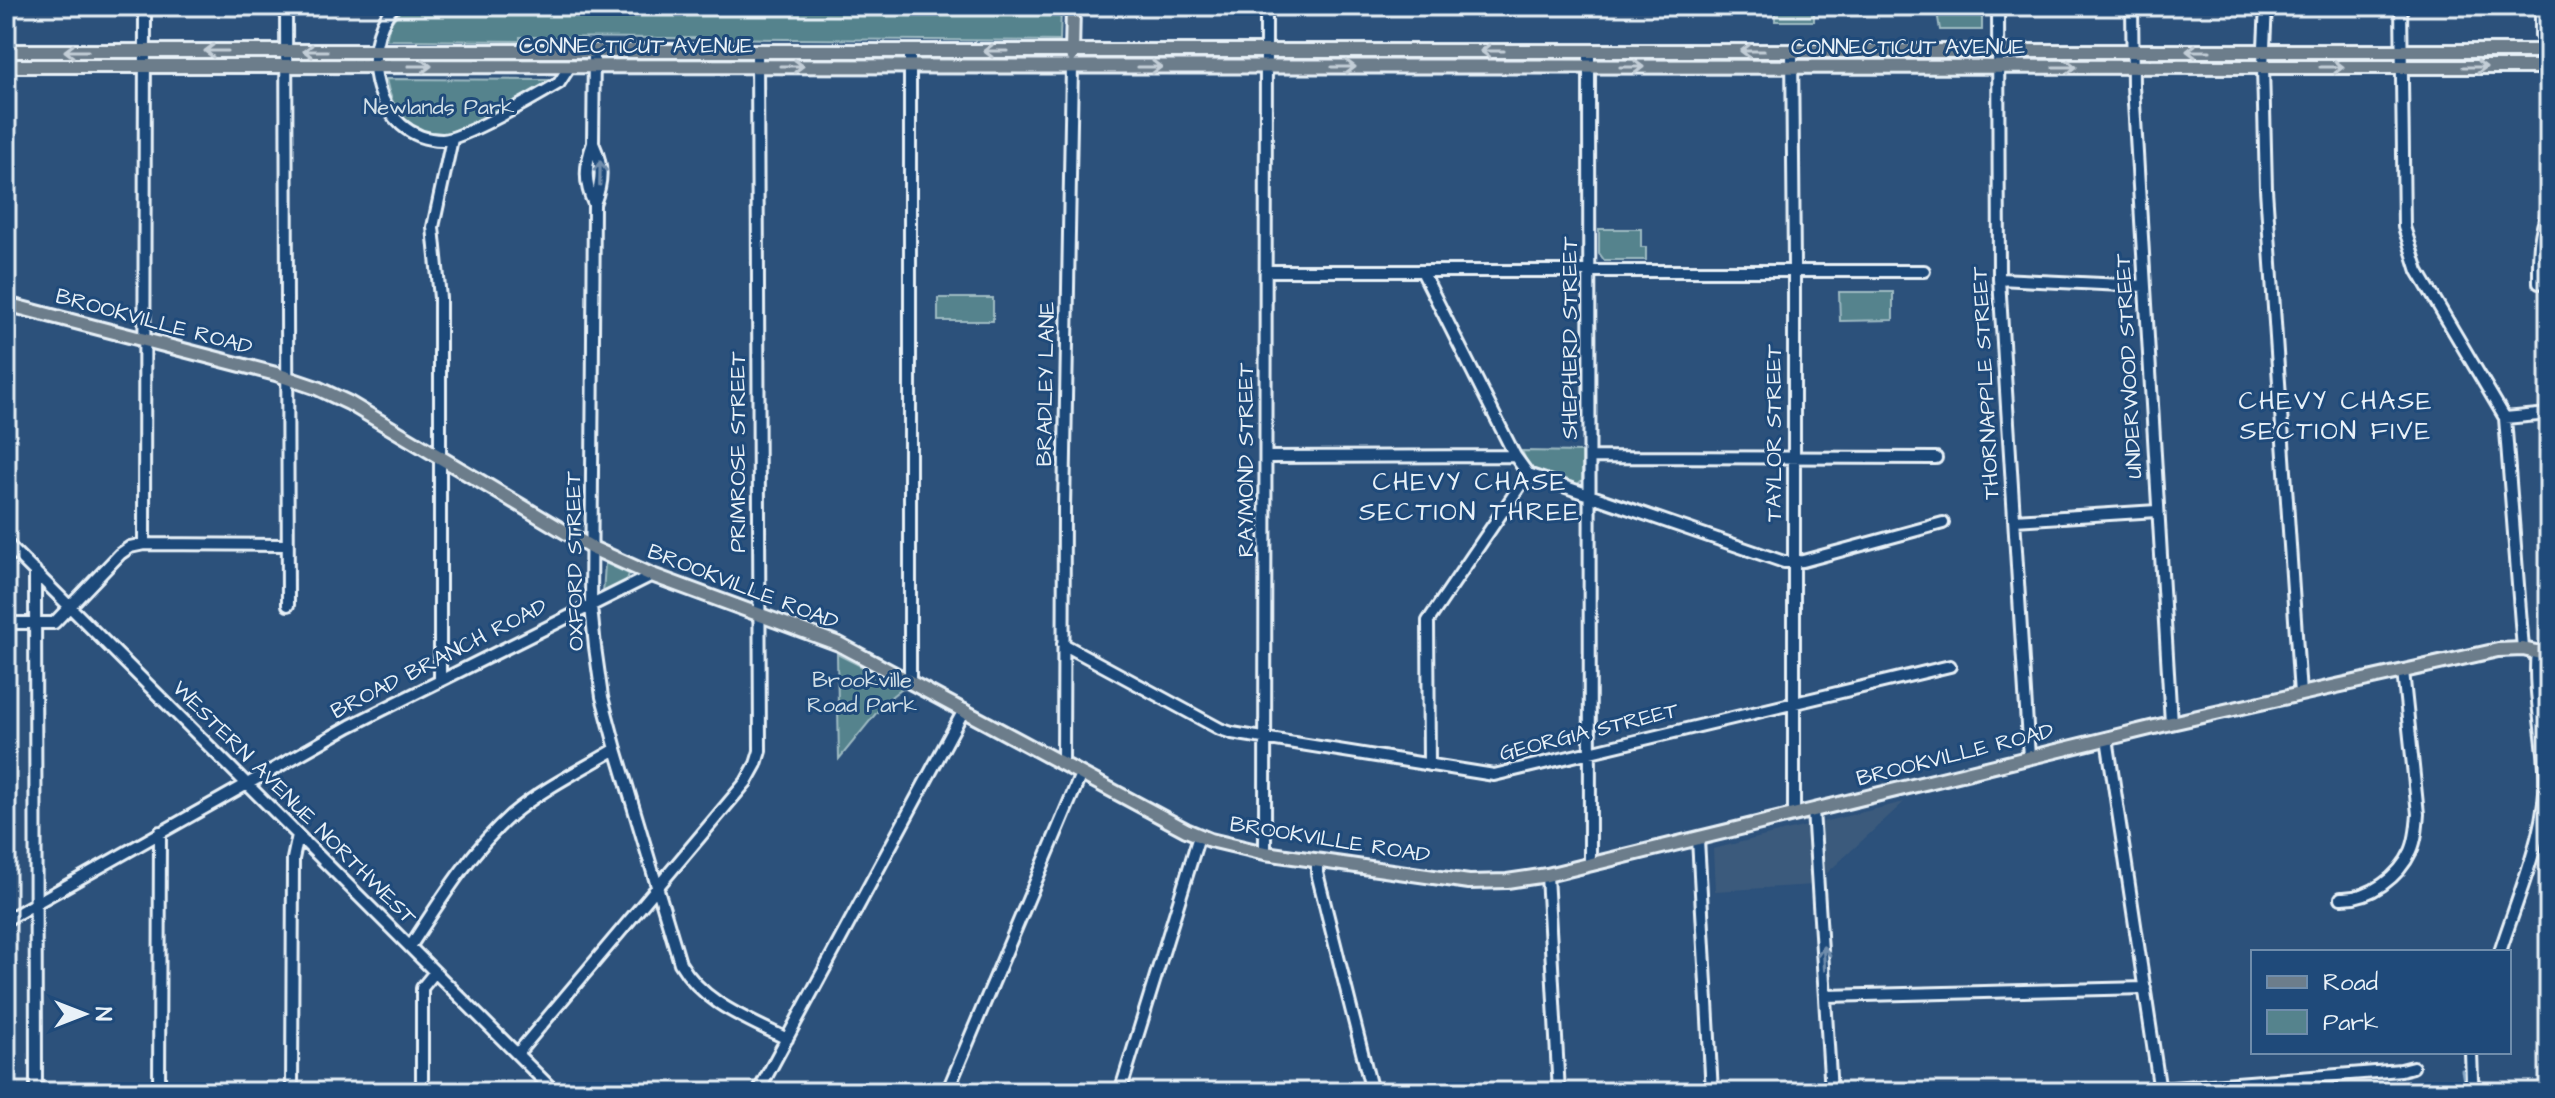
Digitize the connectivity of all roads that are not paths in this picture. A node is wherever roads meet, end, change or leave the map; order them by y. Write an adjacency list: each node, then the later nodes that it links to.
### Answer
1 (145, 6): 13 (street)
2 (286, 6): 25 (street)
3 (394, 6): 26 (street)
4 (1073, 6): 17 (main road, BRADLEY LANE)
5 (1266, 6): 18 (street)
6 (1998, 6): 21 (street, THORNAPPLE STREET)
7 (2132, 6): 22 (street, UNDERWOOD STREET)
8 (2266, 6): 23 (street)
9 (2401, 6): 11 (street)
10 (2541, 6): 24 (street)
11 (2401, 50): 23 (main road, CONNECTICUT AVENUE); 24 (main road, CONNECTICUT AVENUE); 40 (street)
12 (6, 51): 13 (main road, CONNECTICUT AVENUE, one-way to 12)
13 (145, 51): 25 (main road, CONNECTICUT AVENUE, one-way to 13); 28 (street)
14 (594, 51): 15 (main road, CONNECTICUT AVENUE); 26 (main road, CONNECTICUT AVENUE); 30 (street, OXFORD STREET)
15 (757, 51): 16 (main road, CONNECTICUT AVENUE); 31 (street, PRIMROSE STREET)
16 (910, 51): 17 (main road, CONNECTICUT AVENUE, one-way to 16); 32 (street)
17 (1073, 51): 18 (main road, CONNECTICUT AVENUE); 33 (main road, BRADLEY LANE)
18 (1266, 51): 19 (main road, CONNECTICUT AVENUE, one-way to 18); 34 (street)
19 (1589, 51): 20 (main road, CONNECTICUT AVENUE, one-way to 19); 35 (street, SHEPHERD STREET)
20 (1792, 51): 21 (main road, CONNECTICUT AVENUE); 36 (street, TAYLOR STREET)
21 (1998, 51): 22 (main road, CONNECTICUT AVENUE); 37 (street, THORNAPPLE STREET)
22 (2132, 51): 23 (main road, CONNECTICUT AVENUE, one-way to 22); 38 (street, UNDERWOOD STREET)
23 (2265, 51): 39 (street)
24 (2548, 53)
25 (286, 60): 26 (main road, CONNECTICUT AVENUE); 28 (main road, CONNECTICUT AVENUE); 54 (street)
26 (377, 60): 29 (main road, CONNECTICUT AVENUE, one-way to 29); 42 (street)
27 (6, 66): 28 (main road, CONNECTICUT AVENUE)
28 (145, 66): 53 (street)
29 (570, 66): 30 (main road, CONNECTICUT AVENUE); 42 (street)
30 (594, 66): 31 (main road, CONNECTICUT AVENUE); 71 (street, OXFORD STREET)
31 (757, 66): 32 (main road, CONNECTICUT AVENUE, one-way to 32); 78 (street, PRIMROSE STREET)
32 (910, 66): 33 (main road, CONNECTICUT AVENUE); 87 (street)
33 (1072, 67): 34 (main road, CONNECTICUT AVENUE, one-way to 34); 81 (street, BRADLEY LANE)
34 (1266, 67): 35 (main road, CONNECTICUT AVENUE, one-way to 35); 46 (street, RAYMOND STREET)
35 (1589, 67): 36 (main road, CONNECTICUT AVENUE, one-way to 36); 44 (street, SHEPHERD STREET)
36 (1792, 67): 37 (main road, CONNECTICUT AVENUE); 45 (street, TAYLOR STREET)
37 (1998, 67): 38 (main road, CONNECTICUT AVENUE, one-way to 38); 49 (street, THORNAPPLE STREET)
38 (2132, 67): 39 (main road, CONNECTICUT AVENUE); 51 (street, UNDERWOOD STREET)
39 (2263, 67): 40 (main road, CONNECTICUT AVENUE, one-way to 40); 88 (street)
40 (2401, 67): 41 (main road, CONNECTICUT AVENUE, one-way to 41); 56 (street)
41 (2549, 67)
42 (452, 139): 58 (street)
43 (2549, 210): 50 (street)
44 (1590, 270): 45 (street); 47 (street); 60 (street, SHEPHERD STREET)
45 (1794, 270): 48 (street); 61 (street, TAYLOR STREET)
46 (1266, 271): 47 (street); 59 (street, RAYMOND STREET)
47 (1422, 271): 57 (street)
48 (1924, 271)
49 (1999, 279): 51 (street); 66 (street, THORNAPPLE STREET)
50 (2539, 283)
51 (2144, 286): 65 (street, UNDERWOOD STREET)
52 (6, 304): 53 (main road, BROOKVILLE ROAD)
53 (144, 341): 54 (main road, BROOKVILLE ROAD); 69 (street)
54 (287, 378): 58 (main road, BROOKVILLE ROAD); 70 (street)
55 (2549, 414): 56 (street)
56 (2505, 418): 82 (street)
57 (1515, 456): 59 (street); 63 (street)
58 (439, 457): 71 (main road, BROOKVILLE ROAD); 86 (street)
59 (1266, 457): 93 (street, RAYMOND STREET)
60 (1590, 457): 61 (street); 64 (street, SHEPHERD STREET)
61 (1794, 457): 62 (street); 72 (street, TAYLOR STREET)
62 (1936, 458)
63 (1528, 474): 64 (street); 98 (street)
64 (1590, 495): 72 (street); 95 (street, SHEPHERD STREET)
65 (2157, 511): 66 (street); 91 (street, UNDERWOOD STREET)
66 (2014, 520): 96 (street, THORNAPPLE STREET)
67 (1943, 523): 72 (street)
68 (6, 543): 73 (street, WESTERN AVENUE NORTHWEST)
69 (144, 544): 70 (street); 76 (street)
70 (287, 545): 75 (street)
71 (592, 548): 74 (main road, BROOKVILLE ROAD); 77 (street, OXFORD STREET)
72 (1794, 562): 89 (street, TAYLOR STREET)
73 (35, 571): 76 (street, WESTERN AVENUE NORTHWEST); 80 (street)
74 (652, 575): 77 (street, BROAD BRANCH ROAD); 78 (main road, BROOKVILLE ROAD)
75 (288, 605)
76 (69, 606): 80 (street); 100 (street, WESTERN AVENUE NORTHWEST)
77 (591, 606): 86 (street, BROAD BRANCH ROAD); 94 (street, OXFORD STREET)
78 (759, 613): 87 (main road, BROOKVILLE ROAD); 111 (street, PRIMROSE STREET)
79 (6, 623): 80 (street)
80 (36, 623): 113 (street)
81 (1063, 644): 93 (street, GEORGIA STREET); 97 (street, BRADLEY LANE)
82 (2523, 649): 83 (main road, BROOKVILLE ROAD); 85 (main road, BROOKVILLE ROAD)
83 (2543, 653): 116 (street)
84 (1950, 666): 89 (street, GEORGIA STREET)
85 (2403, 671): 88 (main road, BROOKVILLE ROAD); 112 (street)
86 (440, 679): 100 (street, BROAD BRANCH ROAD)
87 (910, 681): 90 (main road, BROOKVILLE ROAD)
88 (2300, 694): 91 (main road, BROOKVILLE ROAD)
89 (1794, 703): 95 (street, GEORGIA STREET); 102 (street, TAYLOR STREET)
90 (964, 710): 97 (main road, BROOKVILLE ROAD); 120 (street)
91 (2171, 723): 92 (main road, BROOKVILLE ROAD)
92 (2107, 738): 96 (main road, BROOKVILLE ROAD); 118 (street)
93 (1267, 739): 98 (street, GEORGIA STREET); 107 (street, RAYMOND STREET)
94 (616, 749): 111 (street, OXFORD STREET); 115 (street)
95 (1591, 752): 98 (street, GEORGIA STREET); 109 (street, SHEPHERD STREET)
96 (2029, 757): 101 (main road, BROOKVILLE ROAD)
97 (1063, 764): 99 (main road, BROOKVILLE ROAD)
98 (1429, 765)
99 (1081, 774): 105 (main road, BROOKVILLE ROAD); 131 (street)
100 (246, 783): 103 (street, BROAD BRANCH ROAD); 104 (street, WESTERN AVENUE NORTHWEST)
101 (1813, 810): 102 (main road, BROOKVILLE ROAD); 119 (street, one-way to 101)
102 (1794, 814): 106 (main road, BROOKVILLE ROAD)
103 (160, 832): 113 (street, BROAD BRANCH ROAD); 126 (street)
104 (298, 835): 115 (street, WESTERN AVENUE NORTHWEST); 127 (street)
105 (1199, 836): 107 (main road, BROOKVILLE ROAD); 132 (street)
106 (1698, 839): 109 (main road, BROOKVILLE ROAD); 135 (street)
107 (1265, 853): 108 (main road, BROOKVILLE ROAD)
108 (1317, 862): 110 (main road, BROOKVILLE ROAD); 133 (street)
109 (1590, 865): 110 (main road, BROOKVILLE ROAD)
110 (1547, 875): 134 (street)
111 (657, 886): 120 (street, OXFORD STREET); 121 (street, PRIMROSE STREET)
112 (2341, 898)
113 (36, 903): 114 (street, BROAD BRANCH ROAD); 125 (street)
114 (6, 920)
115 (410, 947): 117 (street, WESTERN AVENUE NORTHWEST)
116 (2501, 950)
117 (435, 972): 121 (street, WESTERN AVENUE NORTHWEST); 128 (street)
118 (2145, 988): 119 (street); 124 (street)
119 (1826, 996): 136 (street)
120 (787, 1039): 130 (street)
121 (517, 1054): 129 (street, WESTERN AVENUE NORTHWEST)
122 (2471, 1054): 137 (street)
123 (2413, 1067): 124 (street)
124 (2160, 1090)
125 (36, 1092)
126 (159, 1092)
127 (292, 1092)
128 (422, 1092)
129 (555, 1092)
130 (758, 1092)
131 (947, 1092)
132 (1120, 1092)
133 (1372, 1092)
134 (1559, 1092)
135 (1712, 1092)
136 (1831, 1092)
137 (2476, 1092)

